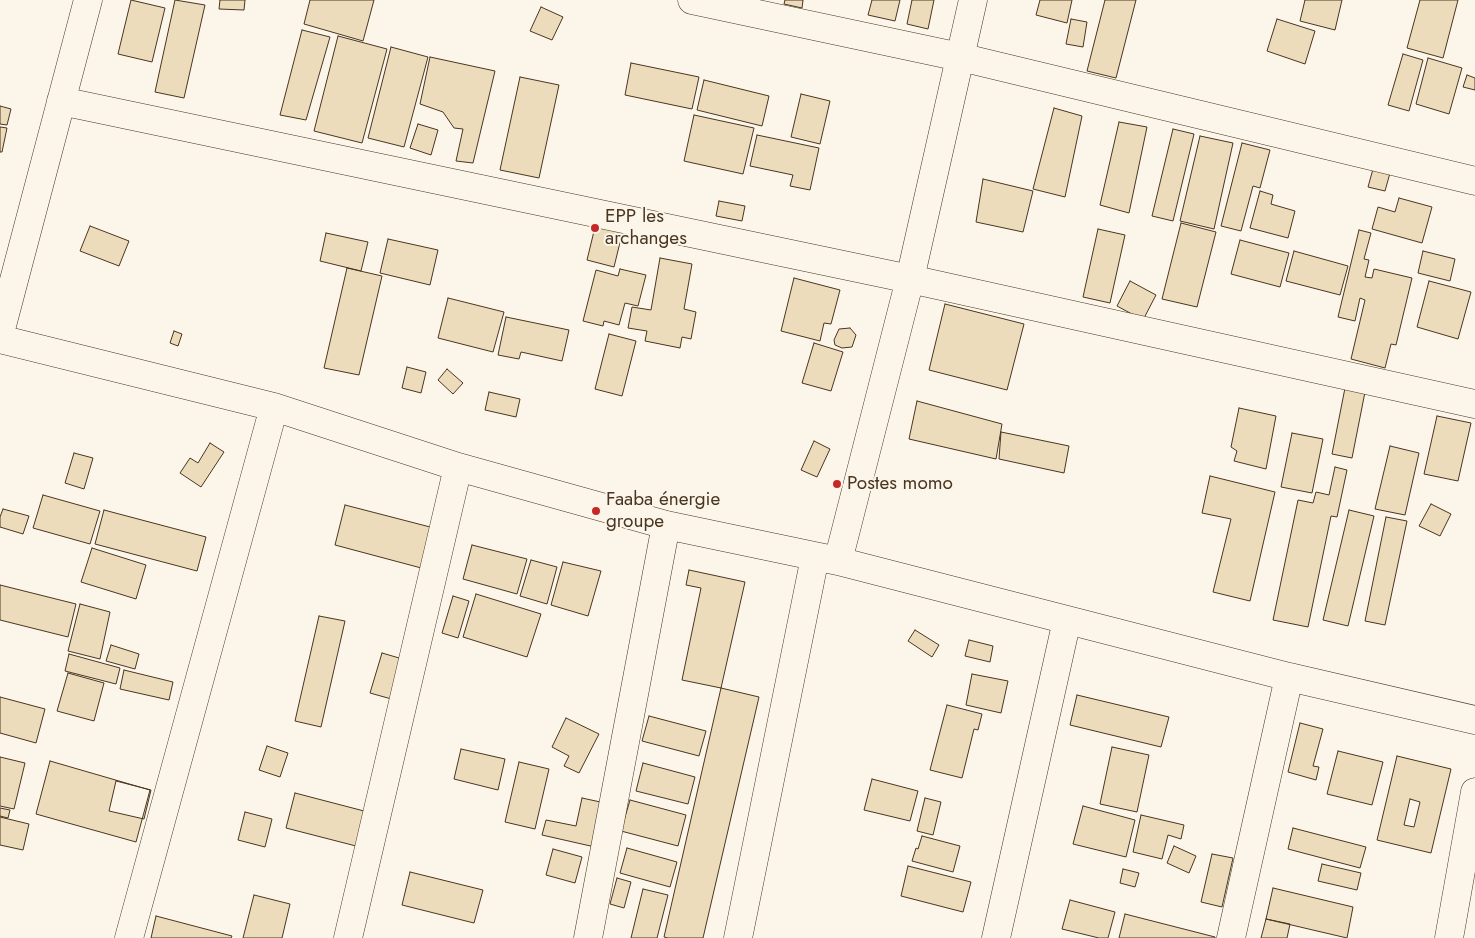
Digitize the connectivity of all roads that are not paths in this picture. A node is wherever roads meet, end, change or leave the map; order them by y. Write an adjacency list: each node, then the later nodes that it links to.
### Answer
1 (88, 0): 5 (street)
2 (692, 0): 4 (street)
3 (972, 0): 4 (street)
4 (960, 57): 6 (street); 7 (street)
5 (62, 101): 7 (street); 8 (street)
6 (1475, 181)
7 (910, 279): 10 (street); 14 (street)
8 (0, 333)
9 (0, 339): 11 (street)
10 (1475, 404)
11 (274, 407): 12 (street); 19 (street)
12 (458, 467): 13 (street); 20 (street)
13 (666, 525): 14 (street); 21 (street)
14 (826, 559): 15 (street); 22 (street)
15 (1067, 620): 16 (street); 23 (street)
16 (1289, 677): 17 (street); 24 (street)
17 (1475, 720)
18 (1475, 792): 25 (street)
19 (129, 938)
20 (348, 938)
21 (588, 938)
22 (738, 938)
23 (996, 938)
24 (1231, 938)
25 (1449, 938)

